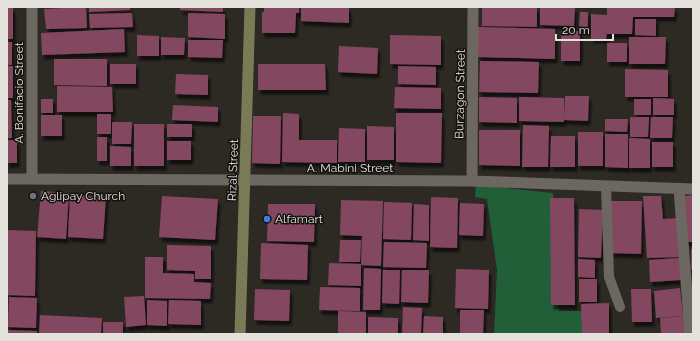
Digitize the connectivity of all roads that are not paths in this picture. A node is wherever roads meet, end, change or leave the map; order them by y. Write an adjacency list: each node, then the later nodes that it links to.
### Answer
1 (32, 7): 5 (street, A. Bonifacio Street)
2 (250, 7): 6 (main road, Rizal Street)
3 (473, 7): 7 (street, Burzagon Street)
4 (7, 179): 5 (street, A. Mabini Street)
5 (32, 179): 6 (street, A. Mabini Street)
6 (246, 180): 7 (street, A. Mabini Street); 12 (main road, Rizal Street)
7 (472, 181): 8 (street, A. Mabini Street)
8 (606, 186): 9 (street, A. Mabini Street); 11 (lane)
9 (679, 189): 10 (street, A. Mabini Street); 13 (street)
10 (693, 189)
11 (620, 307)
12 (240, 334)
13 (690, 334)

